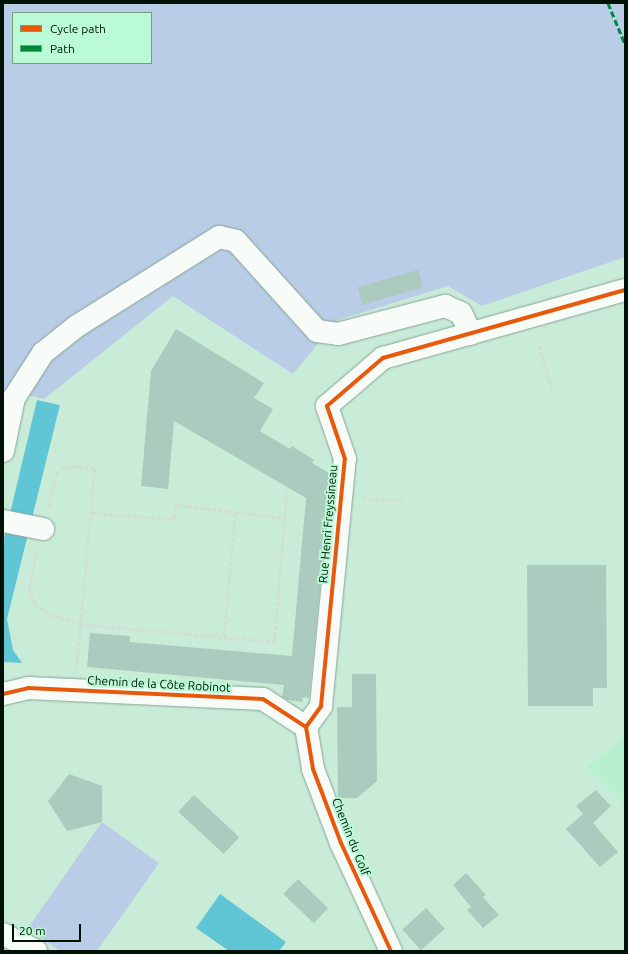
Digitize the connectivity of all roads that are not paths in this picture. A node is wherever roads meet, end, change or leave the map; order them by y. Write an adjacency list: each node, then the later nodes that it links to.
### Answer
1 (625, 290): 2 (street, Rue Henri Freyssineau)
2 (471, 334): 3 (street); 7 (street, Rue Henri Freyssineau)
3 (3, 451)
4 (3, 521): 5 (street)
5 (38, 528)
6 (3, 694): 7 (street, Chemin de la Côte Robinot)
7 (306, 727): 8 (street, Chemin du Golf)
8 (381, 932): 11 (street); 12 (street, Chemin du Golf)
9 (3, 934): 10 (street)
10 (36, 951)
11 (371, 951)
12 (391, 951)

